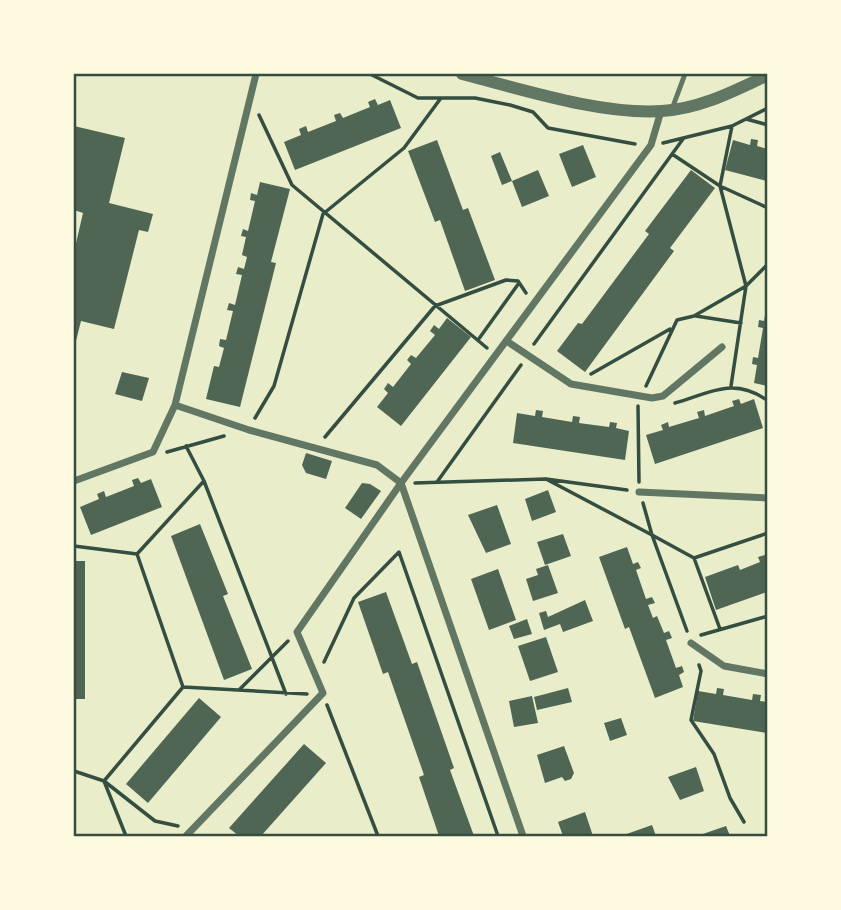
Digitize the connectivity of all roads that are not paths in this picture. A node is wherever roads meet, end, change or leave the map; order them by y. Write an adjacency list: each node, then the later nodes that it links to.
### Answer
1 (256, 74): 8 (street)
2 (462, 74): 5 (street)
3 (685, 74): 5 (lane)
4 (768, 75): 5 (street)
5 (666, 110): 6 (street)
6 (508, 342): 7 (street); 10 (street)
7 (722, 347)
8 (175, 405): 9 (street); 10 (street)
9 (74, 481)
10 (401, 483): 15 (street); 16 (street)
11 (639, 492): 12 (street)
12 (768, 498)
13 (691, 643): 14 (street)
14 (768, 674)
15 (186, 836)
16 (523, 836)

